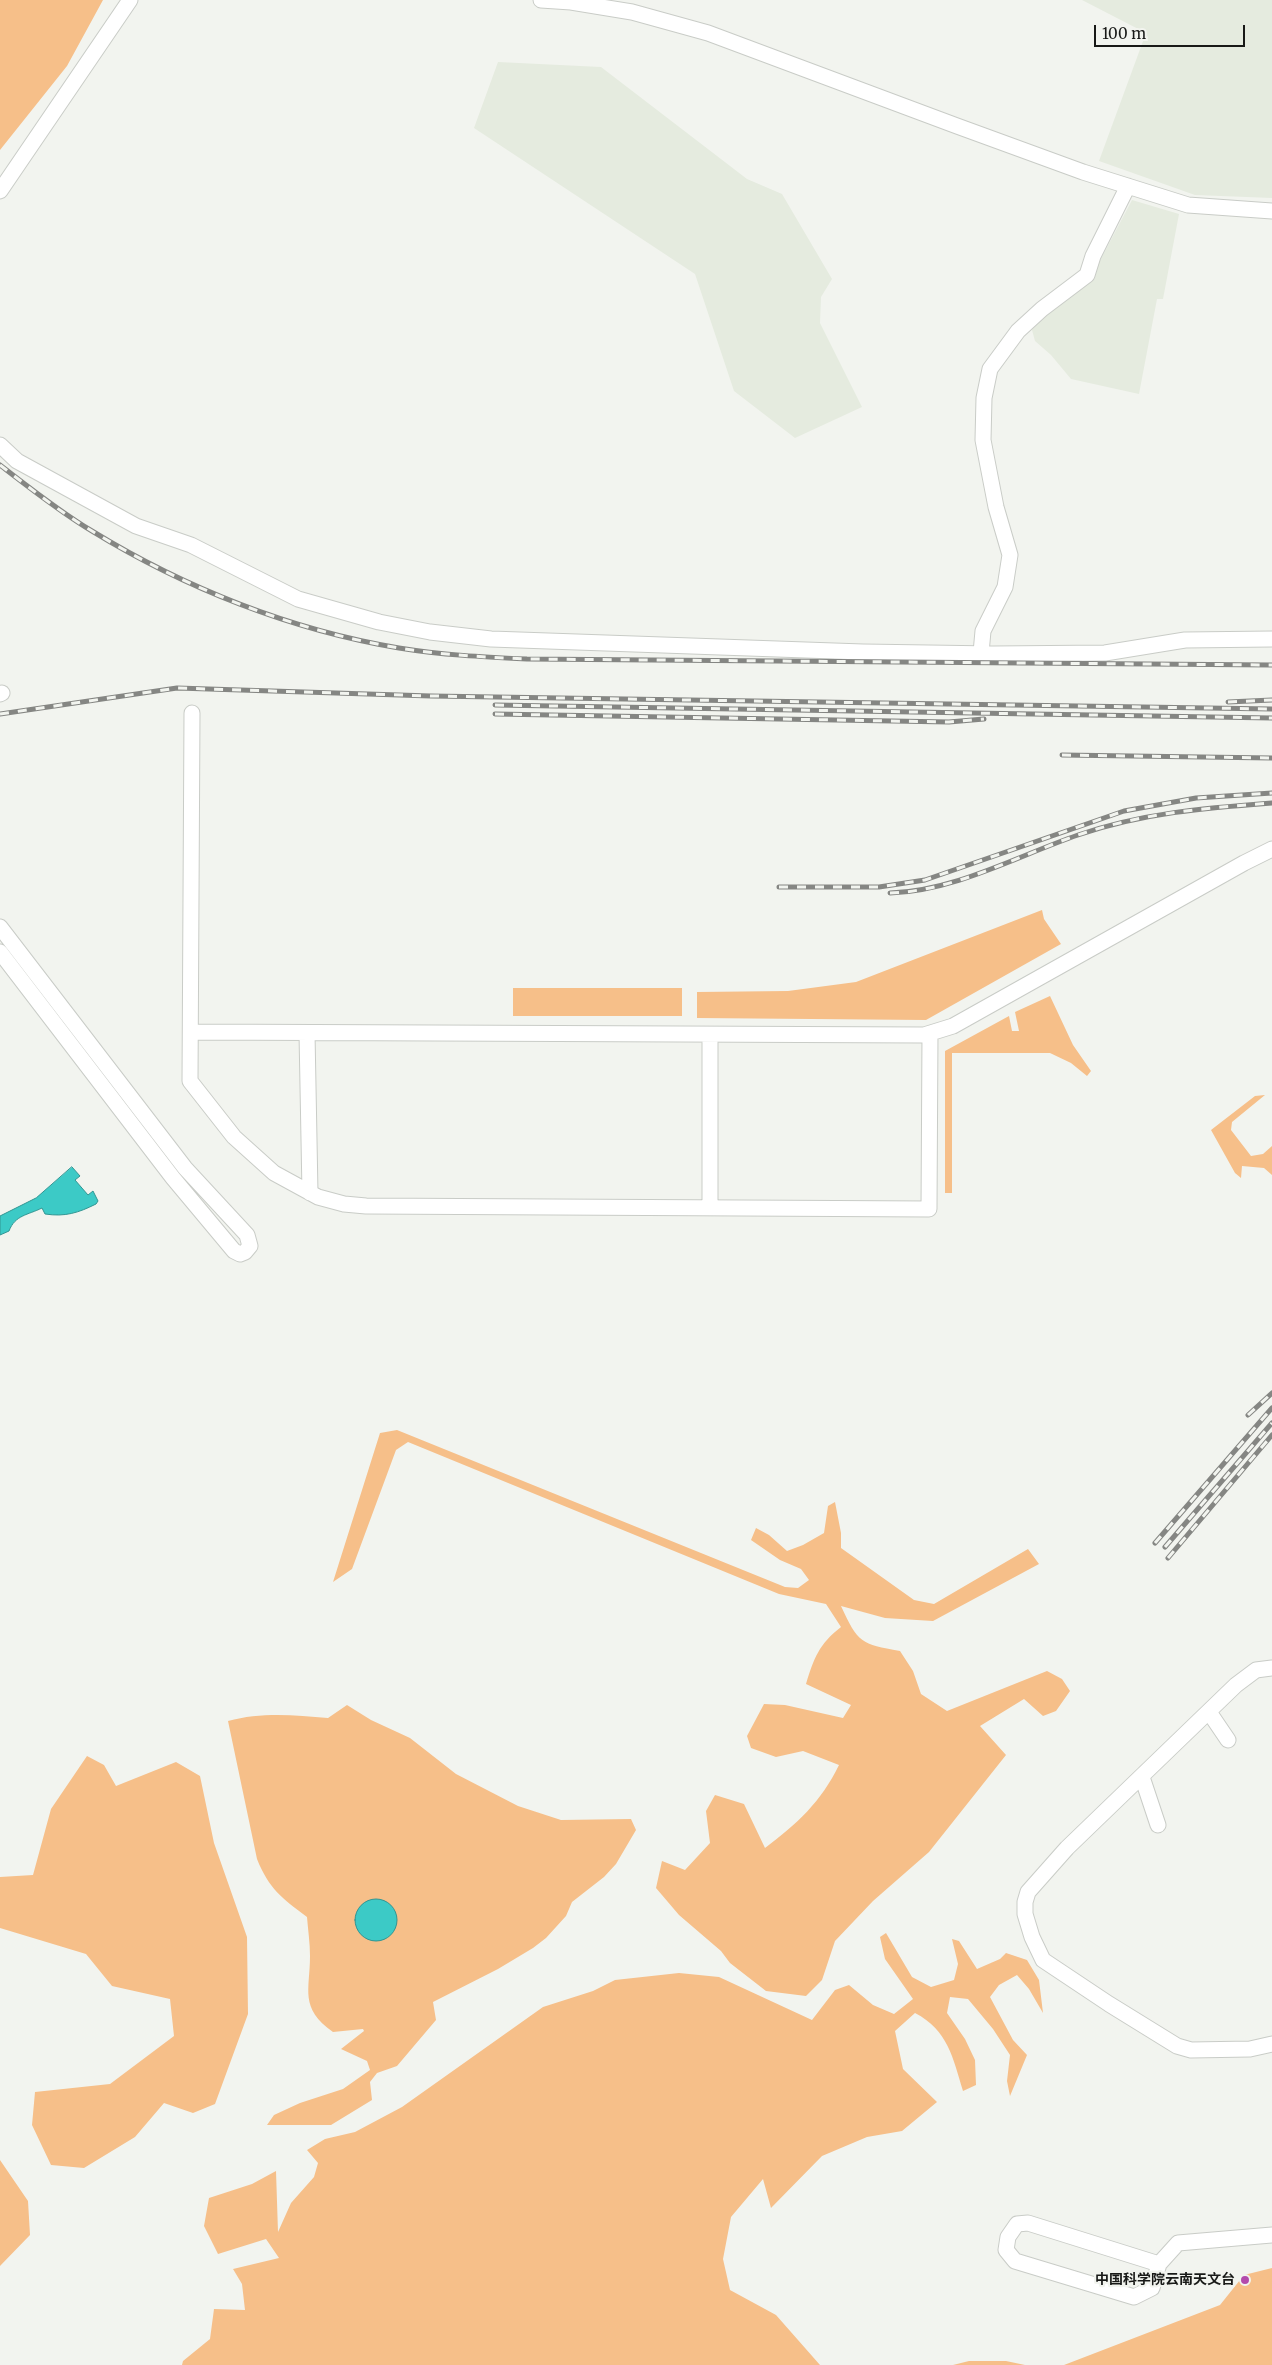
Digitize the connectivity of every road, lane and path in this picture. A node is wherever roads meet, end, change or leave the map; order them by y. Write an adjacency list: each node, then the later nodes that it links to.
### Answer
1 (130, 0): 4 (street)
2 (541, 0): 3 (street)
3 (1128, 186): 5 (street); 8 (street)
4 (0, 191)
5 (1272, 211)
6 (0, 445): 8 (street)
7 (1272, 639): 8 (street)
8 (981, 654)
9 (192, 713): 13 (street)
10 (1272, 849): 16 (street)
11 (0, 927): 12 (street)
12 (0, 952)
13 (190, 1032): 14 (street); 17 (street)
14 (307, 1033): 15 (street); 17 (street)
15 (710, 1034): 16 (street); 18 (street)
16 (930, 1034): 18 (street)
17 (310, 1193): 18 (street)
18 (710, 1207)
19 (1272, 1668): 20 (street)
20 (1209, 1712): 21 (street); 22 (street)
21 (1228, 1740)
22 (1142, 1777): 23 (street); 24 (street)
23 (1158, 1825)
24 (1272, 2044)
25 (1272, 2235): 26 (street)
26 (1159, 2264): 26 (street)

